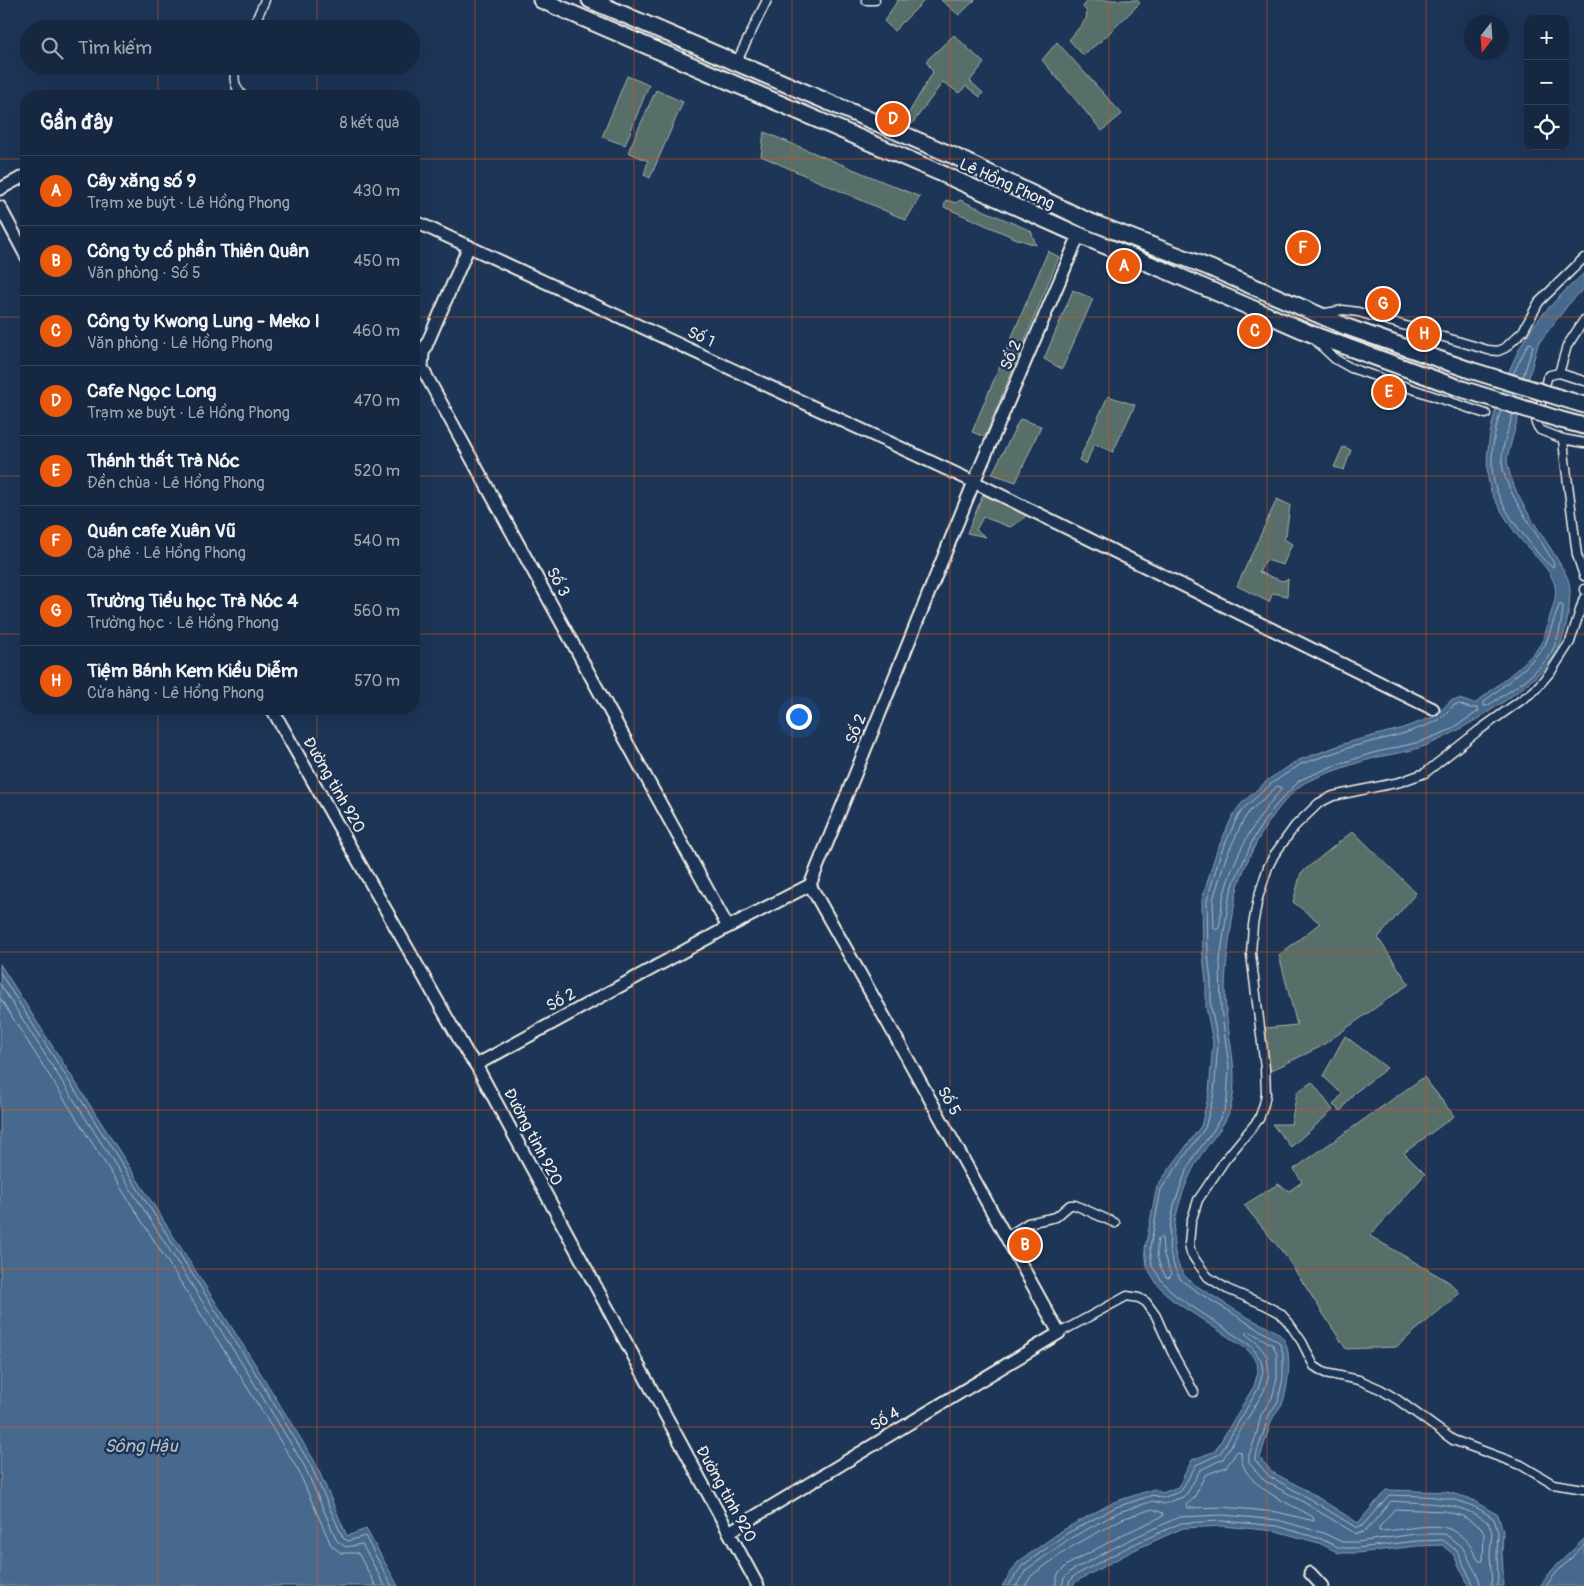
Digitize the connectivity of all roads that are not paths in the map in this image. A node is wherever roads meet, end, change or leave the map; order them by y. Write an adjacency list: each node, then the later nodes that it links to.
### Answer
1 (265, 0): 7 (street)
2 (541, 0): 16 (highway, Lê Hồng Phong)
3 (590, 0): 8 (highway, Lê Hồng Phong)
4 (767, 0): 8 (street)
5 (866, 0): 6 (street)
6 (875, 0)
7 (256, 20)
8 (736, 63): 14 (highway, Lê Hồng Phong)
9 (234, 75): 10 (street)
10 (239, 90)
11 (20, 178): 12 (street)
12 (0, 188)
13 (0, 206): 17 (street)
14 (1086, 220): 16 (highway); 20 (highway, Lê Hồng Phong)
15 (420, 224): 18 (street, Số 1)
16 (1079, 236): 22 (highway, Lê Hồng Phong); 30 (street, Số 2)
17 (20, 244)
18 (469, 246): 30 (street, Số 1); 36 (street, Số 3)
19 (1584, 258): 20 (street)
20 (1318, 314): 25 (highway, Lê Hồng Phong, bridge)
21 (1584, 320): 23 (street)
22 (1308, 333): 26 (street); 27 (highway, Lê Hồng Phong, bridge)
23 (1559, 373): 24 (street); 28 (street)
24 (1584, 381)
25 (1577, 403)
26 (1486, 414)
27 (1584, 426)
28 (1563, 439): 29 (street); 31 (street)
29 (1584, 443)
30 (974, 482): 33 (street, Số 1); 35 (street, Số 2)
31 (1584, 576)
32 (1584, 598): 42 (street)
33 (1432, 710)
34 (275, 715): 37 (street, Đường tỉnh 920)
35 (810, 885): 36 (street, Số 2); 39 (street, Số 5)
36 (728, 927): 37 (street, Số 2)
37 (476, 1065): 43 (street, Đường tỉnh 920)
38 (1115, 1223): 39 (street)
39 (1006, 1237): 40 (street, Số 5)
40 (1059, 1333): 41 (street); 43 (street, Số 4)
41 (1194, 1392)
42 (1584, 1489)
43 (729, 1532): 45 (street, Đường tỉnh 920)
44 (1310, 1573): 46 (street)
45 (758, 1586)
46 (1322, 1586)

